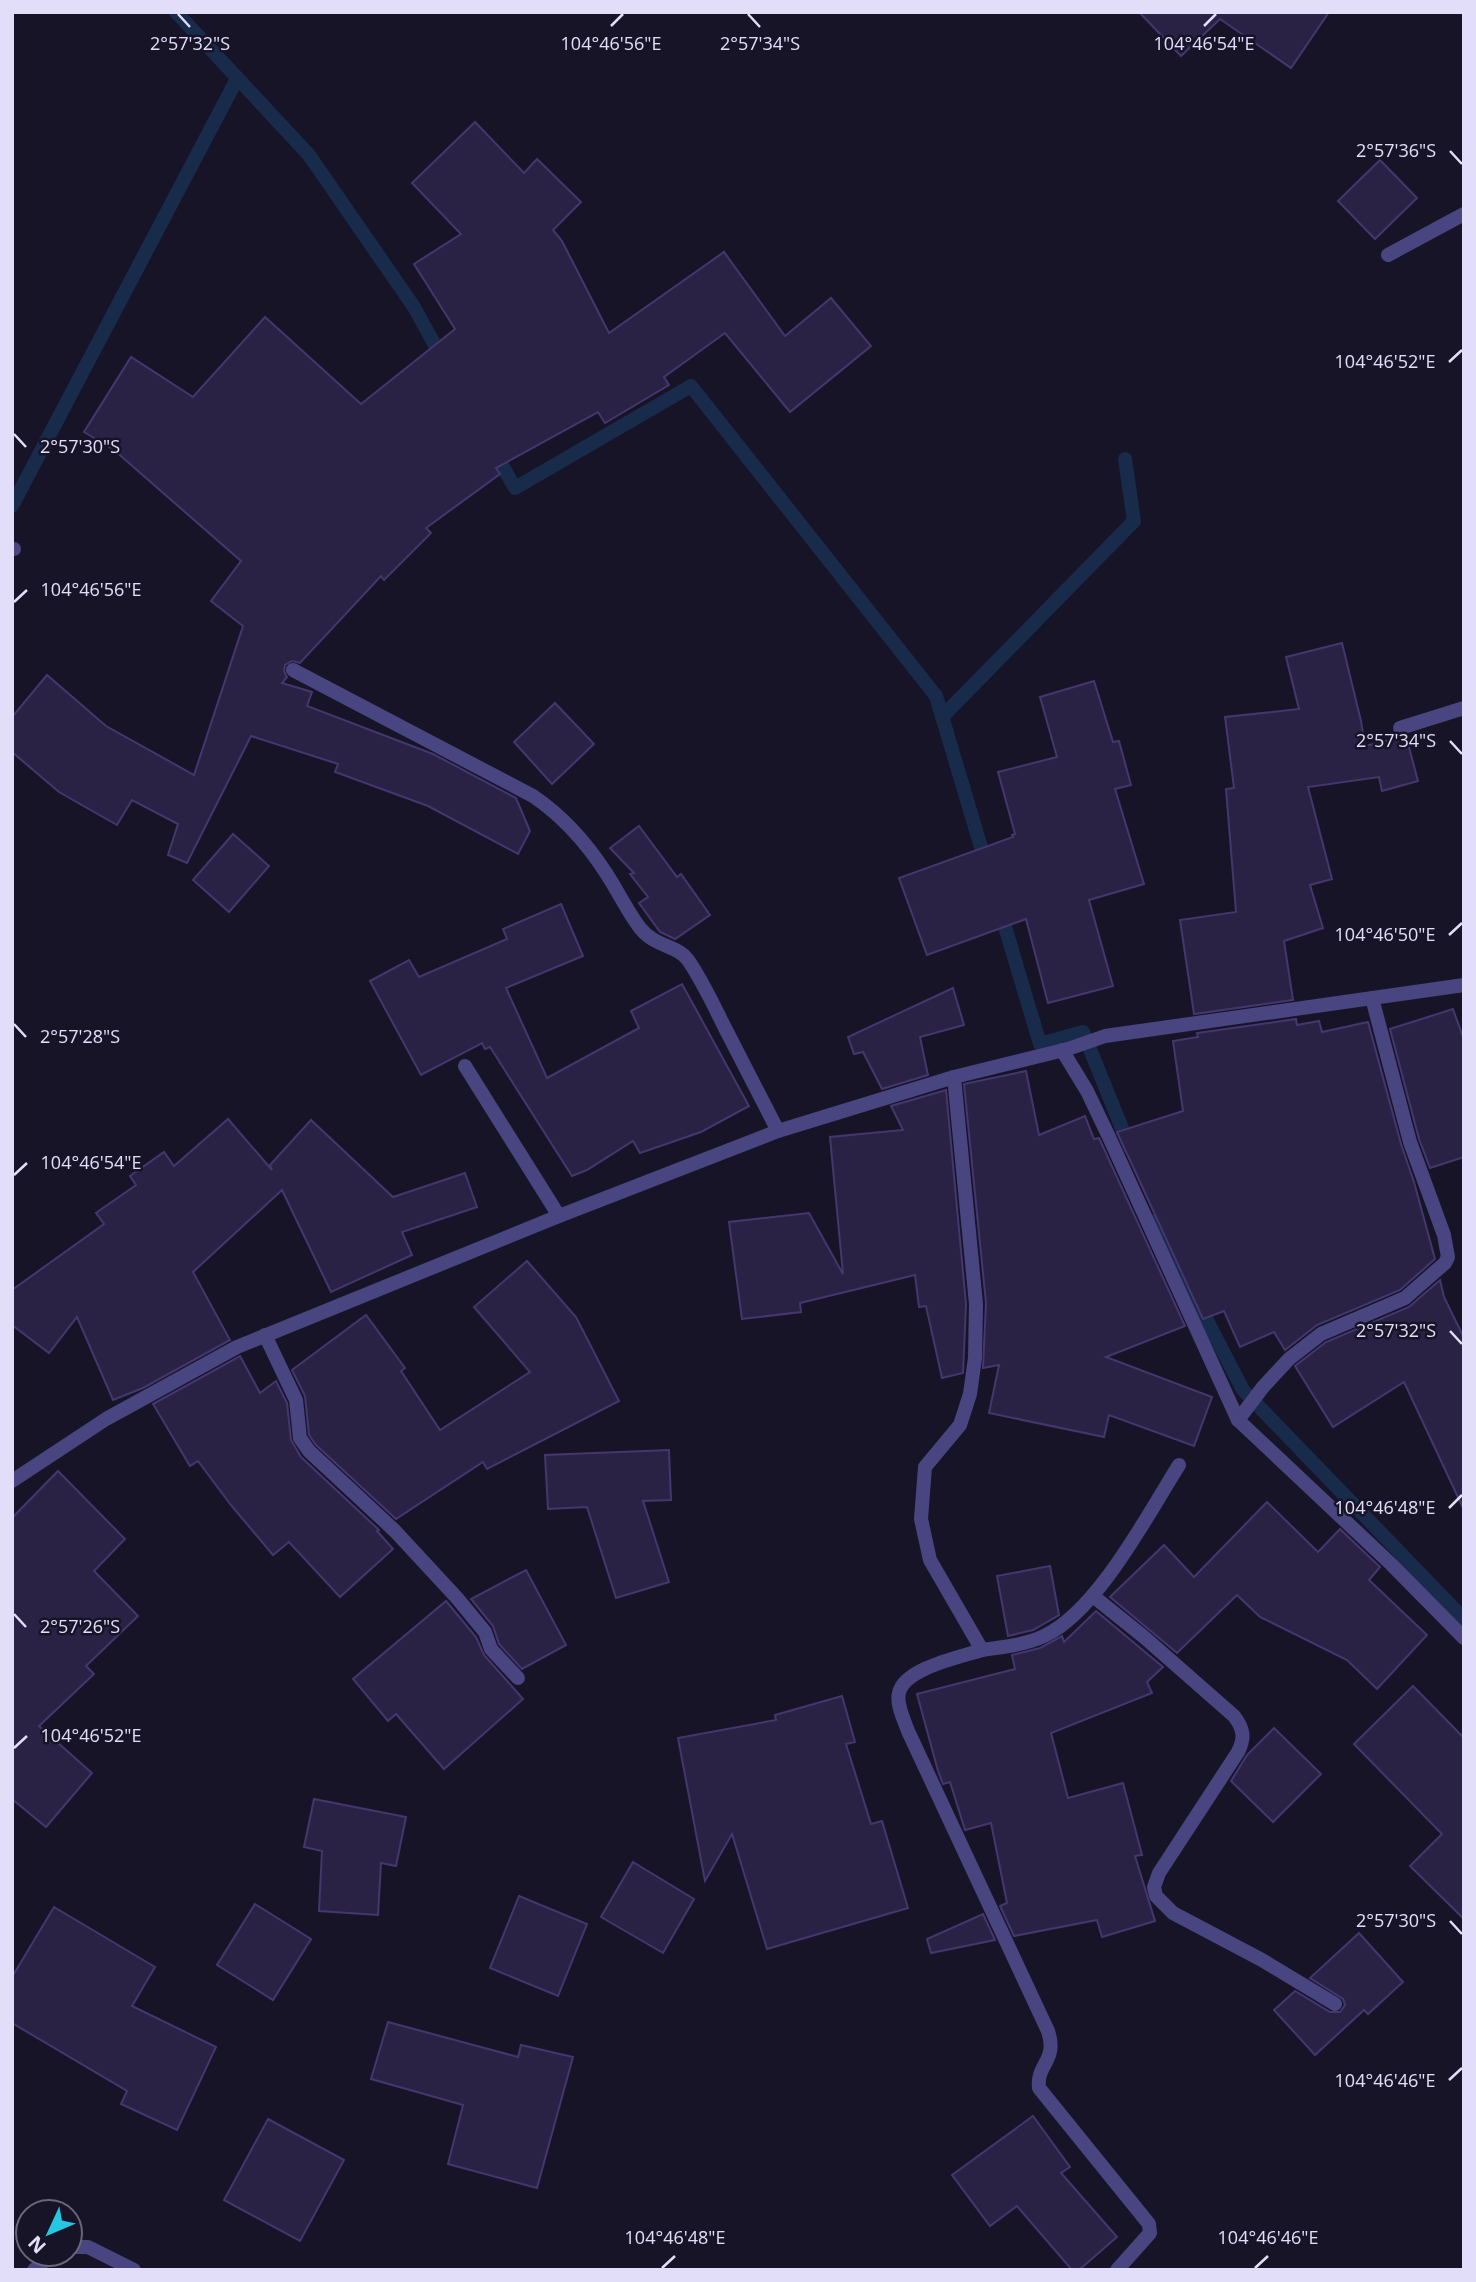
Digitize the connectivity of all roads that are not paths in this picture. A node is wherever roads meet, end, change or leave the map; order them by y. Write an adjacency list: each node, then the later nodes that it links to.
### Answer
1 (1464, 214): 2 (street)
2 (1388, 255)
3 (293, 670): 11 (street)
4 (1464, 708): 5 (street)
5 (1400, 728)
6 (1464, 985): 7 (street)
7 (1372, 998): 8 (street); 14 (street)
8 (1065, 1049): 10 (street); 14 (street)
9 (466, 1066): 12 (street)
10 (954, 1077): 11 (street); 19 (street)
11 (778, 1131): 12 (street)
12 (559, 1216): 13 (street)
13 (265, 1335): 16 (street); 20 (street)
14 (1240, 1417): 18 (street)
15 (1179, 1465): 17 (street)
16 (12, 1481)
17 (1093, 1596): 19 (street); 21 (street)
18 (1464, 1638)
19 (982, 1650): 24 (street)
20 (518, 1678)
21 (1335, 2004)
22 (84, 2247): 23 (street)
23 (134, 2270)
24 (1117, 2270)

